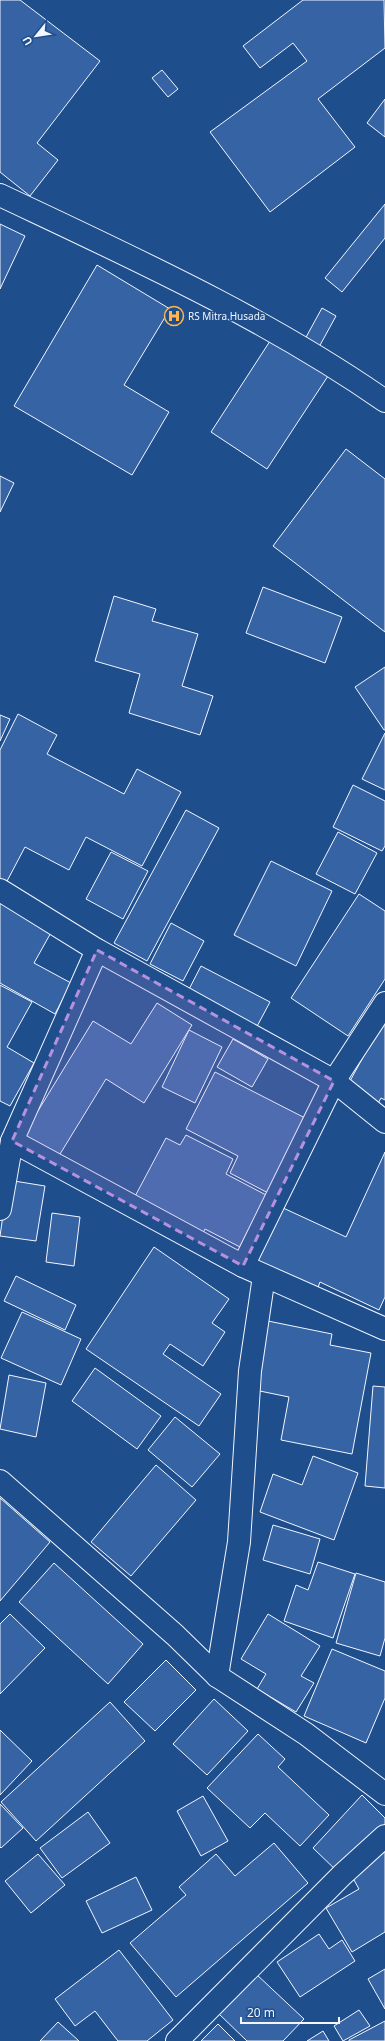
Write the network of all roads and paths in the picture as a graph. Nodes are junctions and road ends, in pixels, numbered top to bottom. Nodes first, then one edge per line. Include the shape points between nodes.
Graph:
1 (0, 195) edge
2 (385, 401) edge
3 (0, 890) edge
4 (96, 950) junction
5 (385, 1003) edge
6 (334, 1081) junction
7 (385, 1122) edge
8 (12, 1141) junction
9 (0, 1208) edge
10 (243, 1266) junction
11 (264, 1276) junction
12 (385, 1329) edge
13 (0, 1481) edge
14 (217, 1676) junction
15 (385, 1794) edge
16 (385, 1836) edge
17 (177, 2041) edge

1 - 2 street via 181,281 342,371
3 - 4 street
4 - 6 street
4 - 8 street
5 - 6 street
6 - 7 street
6 - 10 street
8 - 9 street
8 - 10 street
10 - 11 street
11 - 12 street
11 - 14 street via 250,1371 239,1542
13 - 14 street via 175,1635
14 - 15 street via 306,1734
16 - 17 street via 342,1875

